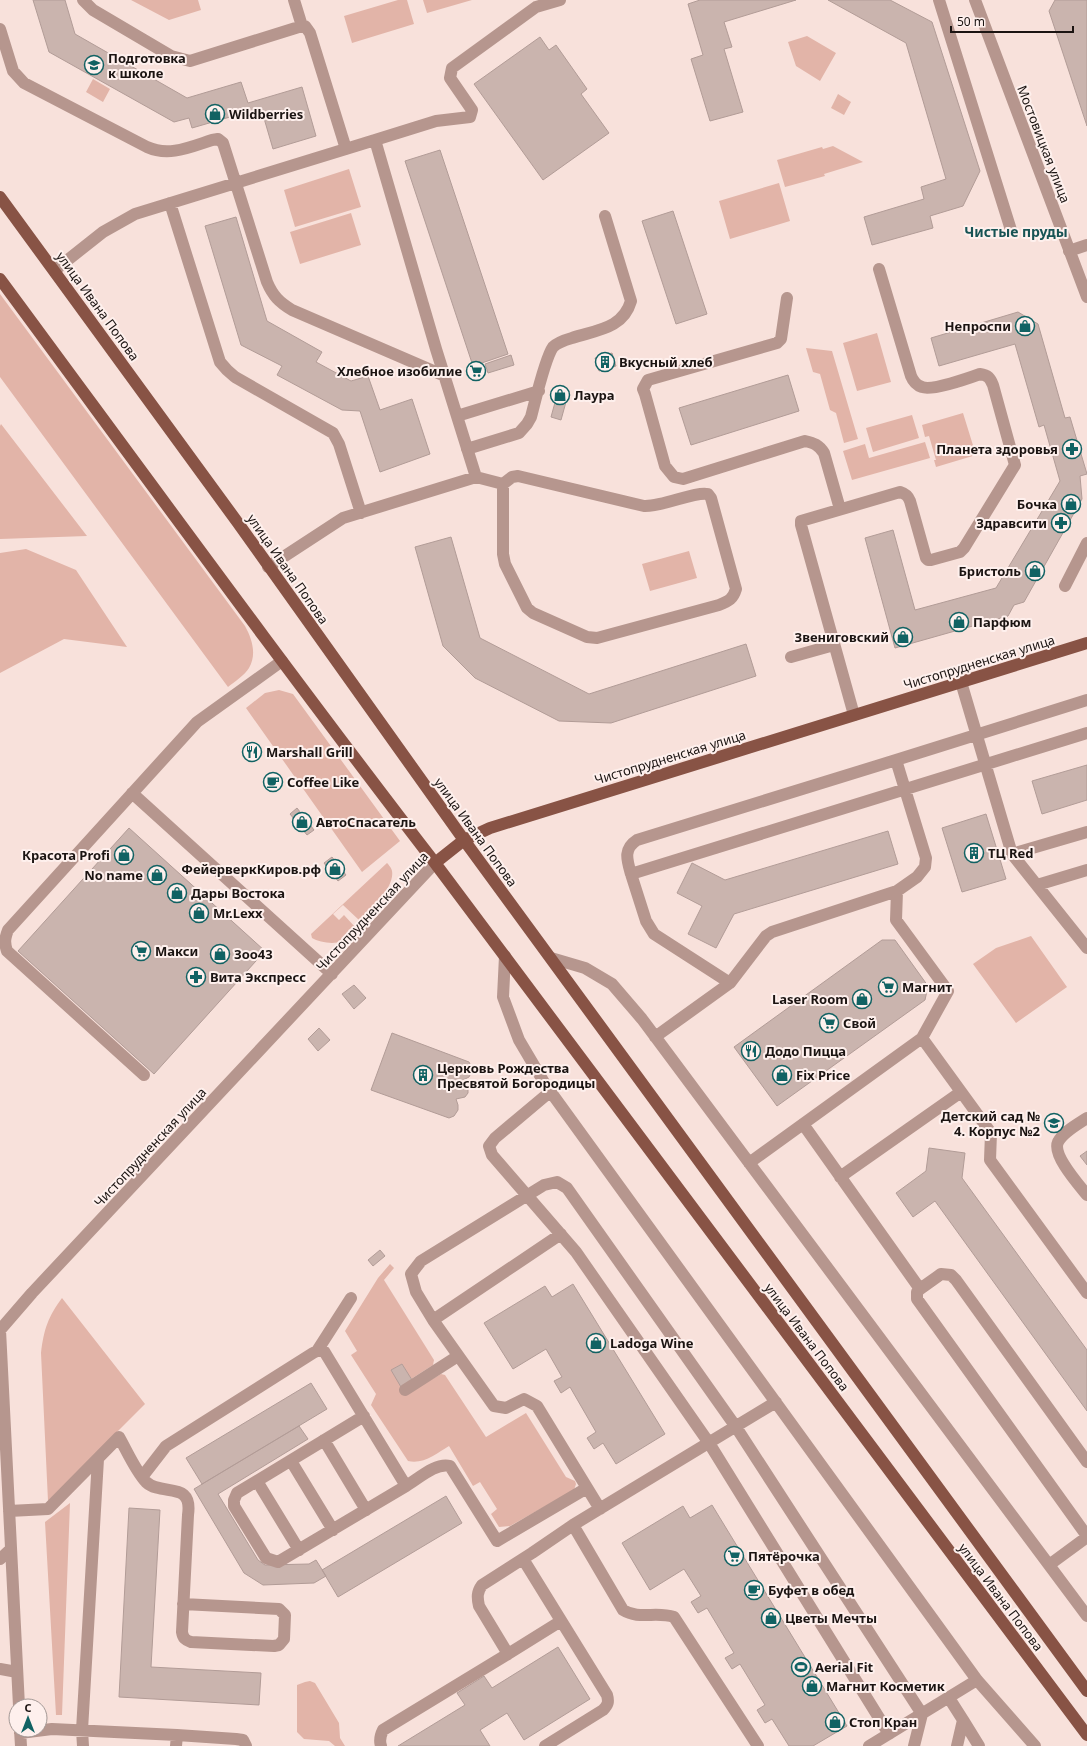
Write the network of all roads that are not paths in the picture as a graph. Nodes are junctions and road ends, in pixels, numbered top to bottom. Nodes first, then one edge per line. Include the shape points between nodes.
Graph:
1 (83, 0) edge
2 (294, 0) edge
3 (560, 0) edge
4 (939, 0) edge
5 (975, 0) edge
6 (302, 26) junction
7 (0, 29) edge
8 (375, 140) junction
9 (346, 149) junction
10 (236, 183) junction
11 (0, 197) edge
12 (170, 204) junction
13 (605, 216) dead end
14 (1011, 230) dead end
15 (1087, 245) edge
16 (1069, 251) junction
17 (879, 269) dead end
18 (55, 270) junction
19 (0, 279) edge
20 (1087, 297) edge
21 (787, 298) dead end
22 (445, 376) junction
23 (539, 391) junction
24 (457, 416) junction
25 (467, 448) junction
26 (476, 477) junction
27 (504, 484) junction
28 (840, 509) junction
29 (361, 513) junction
30 (1087, 543) edge
31 (268, 567) junction
32 (1065, 586) dead end
33 (1087, 643) edge
34 (834, 645) junction
35 (791, 656) dead end
36 (282, 661) junction
37 (961, 682) junction
38 (1087, 700) edge
39 (854, 715) junction
40 (1087, 733) edge
41 (976, 735) junction
42 (896, 760) junction
43 (985, 765) junction
44 (905, 789) junction
45 (132, 793) junction
46 (1087, 832) edge
47 (464, 840) junction
48 (1012, 854) junction
49 (435, 863) junction
50 (1087, 870) edge
51 (631, 874) junction
52 (1037, 885) junction
53 (897, 891) junction
54 (1087, 948) edge
55 (505, 956) junction
56 (551, 958) junction
57 (332, 974) junction
58 (730, 982) junction
59 (655, 1037) junction
60 (922, 1038) junction
61 (144, 1075) dead end
62 (551, 1091) junction
63 (961, 1092) junction
64 (1087, 1118) edge
65 (803, 1124) junction
66 (749, 1163) junction
67 (840, 1177) junction
68 (1087, 1195) edge
69 (528, 1196) junction
70 (561, 1234) junction
71 (920, 1288) junction
72 (1087, 1293) edge
73 (351, 1298) dead end
74 (433, 1320) junction
75 (0, 1330) edge
76 (317, 1351) junction
77 (458, 1356) junction
78 (405, 1390) dead end
79 (776, 1402) junction
80 (364, 1416) junction
81 (736, 1427) junction
82 (324, 1440) junction
83 (709, 1443) junction
84 (98, 1459) junction
85 (290, 1461) junction
86 (1087, 1462) edge
87 (142, 1477) junction
88 (257, 1481) junction
89 (406, 1486) junction
90 (587, 1488) junction
91 (600, 1509) junction
92 (366, 1510) junction
93 (8, 1511) junction
94 (573, 1525) junction
95 (332, 1530) junction
96 (1087, 1537) edge
97 (10, 1549) junction
98 (299, 1550) junction
99 (0, 1559) edge
100 (523, 1559) junction
101 (1049, 1565) junction
102 (183, 1604) junction
103 (1085, 1609) edge
104 (561, 1621) junction
105 (508, 1654) junction
106 (0, 1669) edge
107 (17, 1672) junction
108 (977, 1680) junction
109 (1087, 1691) edge
110 (19, 1698) edge
111 (949, 1698) junction
112 (922, 1714) junction
113 (963, 1720) junction
114 (48, 1730) edge
115 (82, 1730) junction
116 (889, 1734) junction
117 (1087, 1735) edge
118 (176, 1741) edge
119 (83, 1746) edge
120 (246, 1746) edge
121 (381, 1746) edge
122 (545, 1746) edge
123 (758, 1746) edge
124 (869, 1746) edge
125 (914, 1746) edge
126 (957, 1746) edge
127 (979, 1746) edge
128 (1035, 1746) edge

1 - 6 street via 93,10 171,56 190,61
2 - 6 street
3 - 8 street via 536,7 452,68 450,78 472,110 470,116 436,121
4 - 14 street
5 - 16 street, Мостовицкая улица
6 - 9 street via 309,29
7 - 10 street via 13,71 24,83 156,151 175,151 218,139 223,142
8 - 9 street
8 - 22 street
9 - 10 street
10 - 12 street
10 - 22 street via 267,282 279,302 292,310
11 - 18 main road, улица Ивана Попова
12 - 18 street via 135,214 103,232
12 - 29 street via 220,362 235,377 333,433 339,444
13 - 23 street via 631,302 628,311 622,319 612,325 557,344 549,355
15 - 16 street
16 - 20 street, Мостовицкая улица
17 - 28 street via 914,382 923,388 932,388 980,374 991,379 1015,465 964,548 960,552 931,560 926,558 910,500 904,493
18 - 31 main road, улица Ивана Попова
19 - 36 main road, улица Ивана Попова
21 - 28 street via 782,339 777,344 648,380 643,389 665,466 674,477 683,479 805,442 814,443 824,453
22 - 24 street
23 - 24 street
23 - 25 street via 531,417 519,433
24 - 25 street
25 - 26 street
26 - 27 street
26 - 29 street
27 - 27 street via 512,477 518,476 644,506 656,506 708,494 736,588 734,596 730,601 719,605 597,638 587,637 534,613 526,608 504,559
28 - 34 street via 800,523
29 - 31 street via 343,518
30 - 32 street
31 - 47 main road, улица Ивана Попова
33 - 37 main road, Чистопрудненская улица
34 - 35 street
34 - 39 street
36 - 45 street via 197,722
36 - 49 main road, улица Ивана Попова
37 - 39 main road, Чистопрудненская улица
37 - 41 street
38 - 41 street
39 - 47 main road, Чистопрудненская улица via 490,828
40 - 43 street
41 - 42 street
41 - 43 street
42 - 44 street
42 - 51 street via 637,840 630,844 627,851 626,859
43 - 44 street
43 - 48 street
44 - 51 street
44 - 53 street via 926,858 917,878
45 - 57 street
45 - 61 street via 8,930 5,944 7,951
46 - 48 street
47 - 49 main road, Чистопрудненская улица
47 - 56 main road, улица Ивана Попова
48 - 52 street
49 - 55 main road, улица Ивана Попова
49 - 57 street, Чистопрудненская улица
50 - 52 street
51 - 58 street via 646,921 654,934
52 - 54 street
53 - 58 street via 772,932 766,936
53 - 60 street via 896,920 948,992
55 - 62 street via 503,997 519,1040
55 - 117 main road, улица Ивана Попова
56 - 59 street via 585,968 612,984
56 - 109 main road, улица Ивана Попова
57 - 75 street, Чистопрудненская улица
58 - 59 street
59 - 66 street
60 - 63 street
60 - 65 street
62 - 69 street via 495,1138 489,1146 492,1154
62 - 79 street
63 - 67 street
63 - 72 street via 991,1133 990,1160
64 - 68 street via 1064,1135 1056,1150
65 - 66 street
65 - 67 street
66 - 101 street
67 - 71 street
69 - 70 street
69 - 74 street via 421,1261 411,1274 416,1292
69 - 81 street via 544,1185 556,1182 567,1188
70 - 74 street
70 - 83 street
71 - 86 street via 940,1274 951,1275 956,1280
71 - 96 street via 917,1299
73 - 76 street
74 - 77 street
75 - 93 street, Чистопрудненская улица
76 - 80 street via 324,1351
76 - 87 street via 166,1446
77 - 78 street
77 - 90 street via 494,1406 506,1408 524,1399 537,1406
79 - 81 street
79 - 108 street
80 - 82 street
80 - 89 street
81 - 83 street
81 - 112 street
82 - 85 street
82 - 92 street
83 - 91 street
83 - 116 street
84 - 87 street via 119,1437
84 - 93 street via 48,1509
84 - 115 street
85 - 88 street
85 - 95 street
87 - 102 street via 157,1488 176,1490 187,1501 189,1508
88 - 98 street
88 - 98 street via 237,1493 234,1506 266,1558 278,1562
89 - 90 street via 436,1468 450,1466 497,1541
89 - 92 street
90 - 91 street
91 - 94 street
92 - 95 street
93 - 97 street, Чистопрудненская улица
94 - 100 street
94 - 123 street via 623,1610 638,1616 659,1614 674,1617
95 - 98 street
96 - 101 street
97 - 99 street
97 - 107 street, Чистопрудненская улица
100 - 104 street
100 - 105 street via 482,1584 477,1598 479,1606
101 - 103 street
102 - 102 street via 279,1609 285,1615 284,1639 279,1645 274,1646 186,1640 182,1632
104 - 105 street
104 - 122 street via 607,1695 608,1701 603,1710
105 - 121 street via 384,1730 380,1735
106 - 107 street
107 - 110 street, Чистопрудненская улица
108 - 111 street
108 - 128 street
111 - 112 street
111 - 113 street
112 - 116 street
112 - 125 street
113 - 126 street
113 - 127 street
114 - 115 street
115 - 118 street
115 - 119 street
116 - 124 street
118 - 120 street via 236,1739 243,1740

